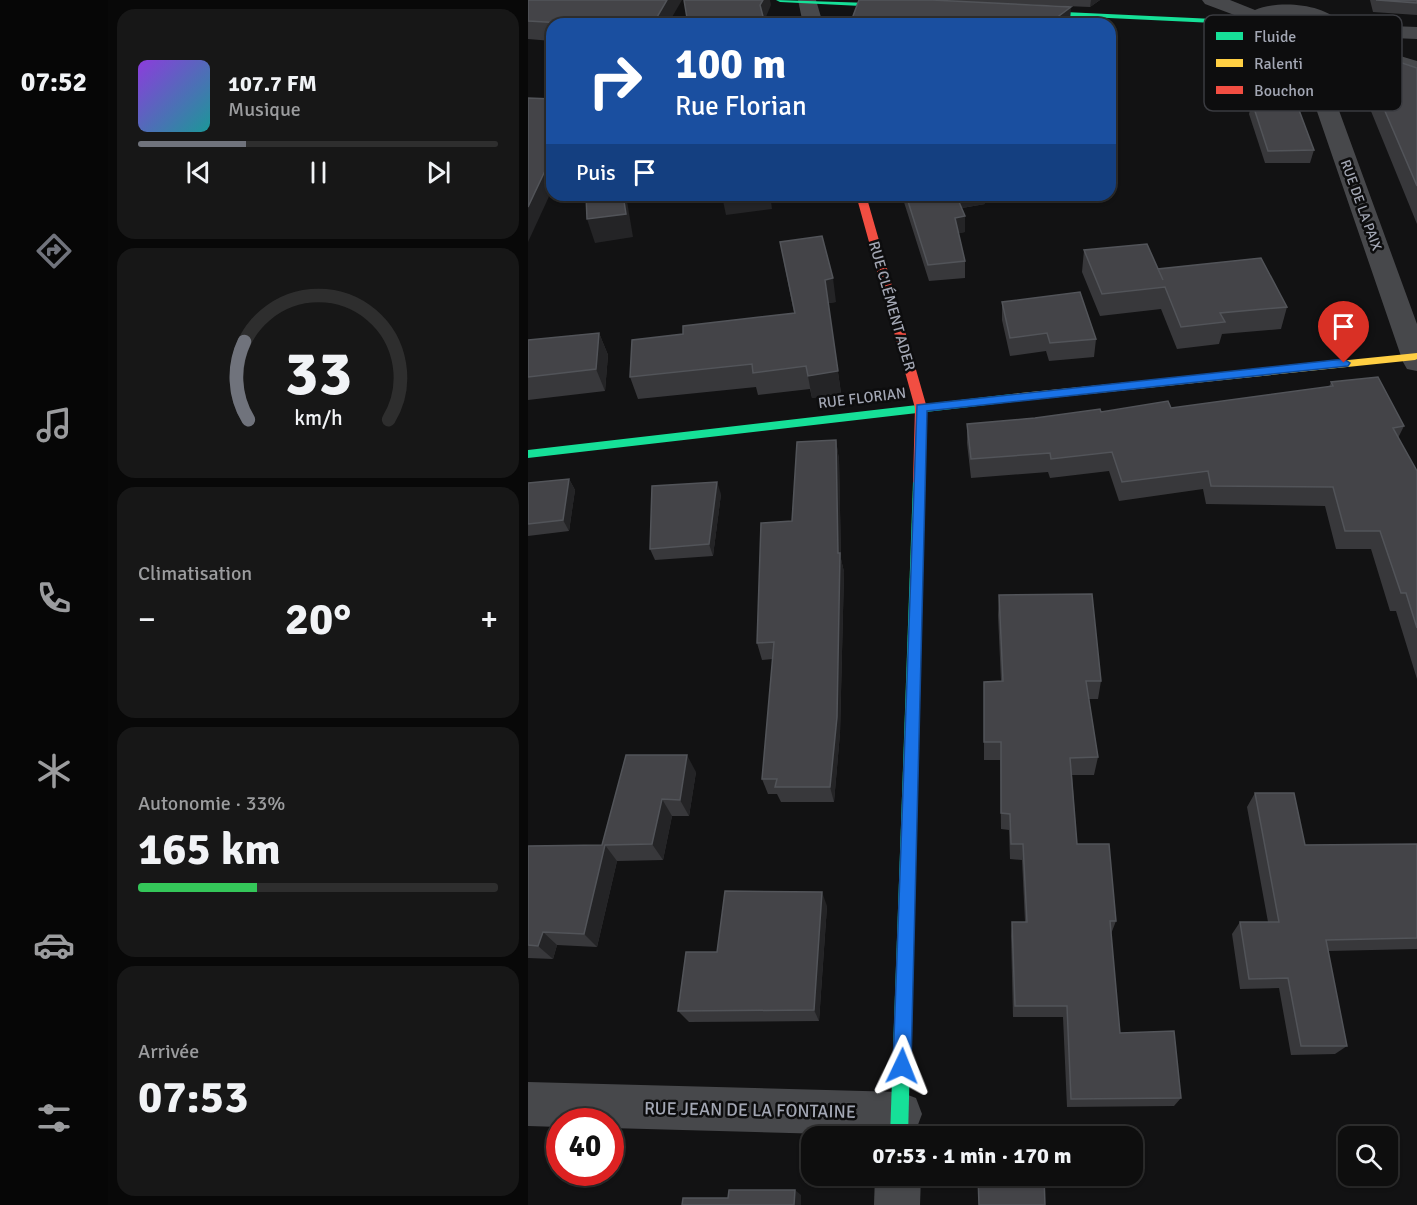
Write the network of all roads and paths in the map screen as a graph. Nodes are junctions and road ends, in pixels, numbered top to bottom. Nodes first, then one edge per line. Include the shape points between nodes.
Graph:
1 (780, 0) edge
2 (1212, 0) edge
3 (807, 1) edge
4 (1284, 4) edge
5 (915, 7) edge
6 (1010, 11) edge
7 (1240, 15) edge
8 (1262, 15) edge
9 (1319, 15) edge
10 (811, 18) edge
11 (1204, 21) edge
12 (1417, 33) edge
13 (1402, 34) edge
14 (1402, 62) edge
15 (1417, 68) edge
16 (1328, 111) edge
17 (863, 201) edge
18 (1416, 359) edge
19 (921, 408) junction
20 (528, 454) edge
21 (528, 1104) edge
22 (900, 1125) edge
23 (898, 1186) edge
24 (897, 1205) edge

1 - 3 street
2 - 7 street
3 - 5 street
3 - 10 street
4 - 8 street
4 - 9 street
6 - 11 street
12 - 13 street
14 - 15 street
16 - 18 street, RUE DE LA PAIX
17 - 19 street, RUE CLÉMENT ADER
18 - 19 street, RUE FLORIAN
19 - 20 street, RUE FLORIAN
19 - 22 street, RUE CLÉMENT ADER
21 - 22 street, RUE JEAN DE LA FONTAINE
23 - 24 street

